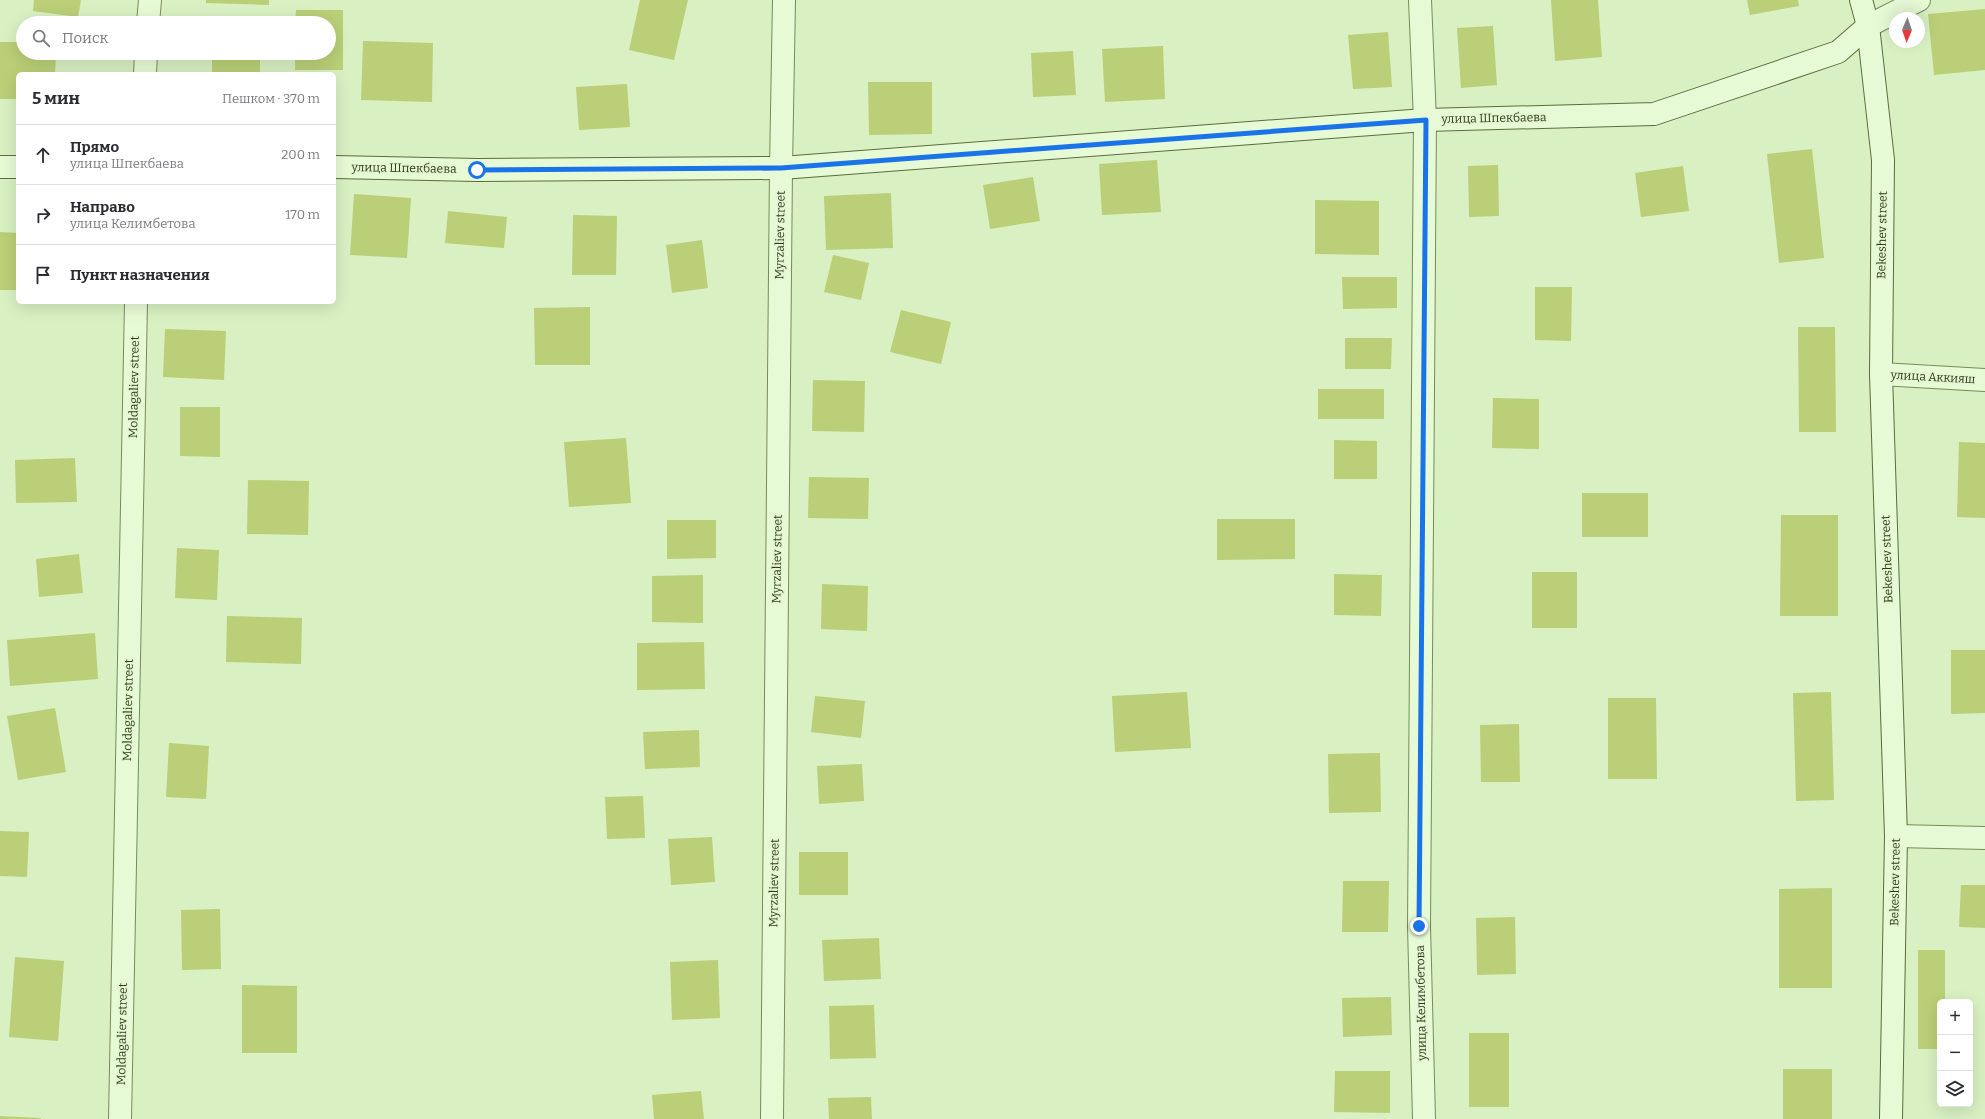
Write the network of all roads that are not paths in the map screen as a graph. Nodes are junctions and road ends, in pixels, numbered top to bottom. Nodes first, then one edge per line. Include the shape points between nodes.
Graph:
1 (150, 0) edge
2 (784, 0) edge
3 (1420, 0) edge
4 (1861, 0) edge
5 (1919, 0) edge
6 (149, 16) edge
7 (1868, 26) junction
8 (146, 60) edge
9 (145, 72) edge
10 (1426, 120) junction
11 (0, 167) edge
12 (16, 167) edge
13 (336, 167) edge
14 (781, 168) junction
15 (136, 304) edge
16 (1881, 374) junction
17 (1985, 380) edge
18 (1896, 836) junction
19 (1985, 838) edge
20 (120, 1119) edge
21 (772, 1119) edge
22 (1424, 1119) edge
23 (1891, 1119) edge

1 - 6 street
2 - 14 street, Myrzaliev street
3 - 10 street, улица Келимбетова
4 - 7 street, Bekeshev street
5 - 7 street, улица Шпекбаева
7 - 10 street, улица Шпекбаева via 1838,52 1654,114
7 - 16 street, Bekeshev street via 1883,160
8 - 9 street
10 - 14 street, улица Шпекбаева
10 - 22 street, улица Келимбетова via 1419,926
11 - 12 street
13 - 14 street, улица Шпекбаева via 477,170
14 - 21 street, Myrzaliev street
15 - 20 street, Moldagaliev street
16 - 17 street, улица Аккияш
16 - 18 street, Bekeshev street
18 - 19 street
18 - 23 street, Bekeshev street

